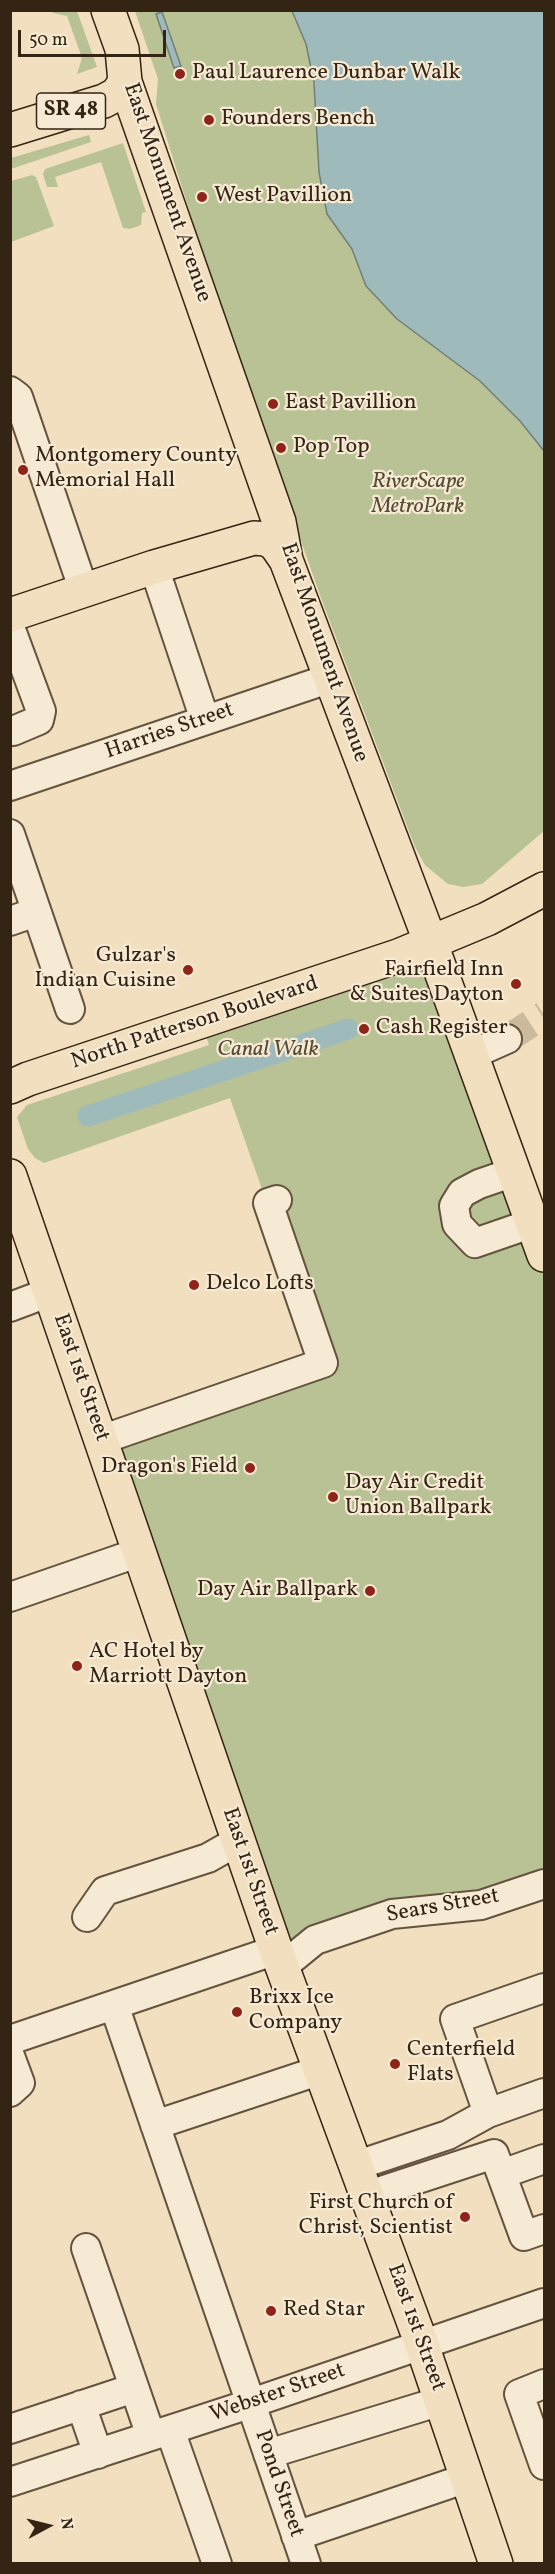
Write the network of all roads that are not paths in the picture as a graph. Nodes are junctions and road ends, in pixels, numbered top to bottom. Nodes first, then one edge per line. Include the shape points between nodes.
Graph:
1 (108, 10) edge
2 (126, 82) junction
3 (10, 130) edge
4 (10, 391) edge
5 (286, 560) junction
6 (154, 567) junction
7 (84, 591) junction
8 (10, 615) edge
9 (10, 627) edge
10 (331, 678) junction
11 (205, 720) junction
12 (13, 731) dead end
13 (10, 786) edge
14 (10, 834) edge
15 (544, 889) edge
16 (23, 917) edge
17 (430, 941) junction
18 (70, 1009) dead end
19 (507, 1039) tunnel mouth
20 (471, 1055) junction
21 (10, 1087) edge
22 (514, 1172) junction
23 (11, 1177) edge
24 (277, 1200) dead end
25 (533, 1223) junction
26 (544, 1255) edge
27 (50, 1292) junction
28 (10, 1307) edge
29 (116, 1435) dead end
30 (140, 1552) junction
31 (10, 1597) edge
32 (238, 1841) junction
33 (544, 1884) edge
34 (87, 1917) dead end
35 (279, 1959) junction
36 (544, 1988) edge
37 (114, 2004) junction
38 (11, 2041) edge
39 (321, 2070) junction
40 (10, 2092) edge
41 (544, 2093) edge
42 (488, 2113) junction
43 (155, 2125) junction
44 (544, 2159) edge
45 (355, 2166) junction
46 (501, 2174) junction
47 (366, 2196) junction
48 (544, 2229) edge
49 (86, 2248) dead end
50 (544, 2303) edge
51 (422, 2345) junction
52 (544, 2384) edge
53 (134, 2388) junction
54 (441, 2401) junction
55 (251, 2404) junction
56 (81, 2405) junction
57 (10, 2429) edge
58 (160, 2433) junction
59 (98, 2454) junction
60 (268, 2454) junction
61 (544, 2465) edge
62 (467, 2478) junction
63 (10, 2482) edge
64 (296, 2536) junction
65 (217, 2564) edge
66 (306, 2564) edge
67 (496, 2564) edge

1 - 2 main road, East Monument Avenue / SR 48 via 122,49
2 - 3 main road, SR 48 via 105,101
2 - 5 main road, East Monument Avenue via 279,522
4 - 7 street via 18,397
5 - 6 main road via 275,544 254,538
5 - 10 main road, East Monument Avenue
6 - 7 main road
6 - 11 street
7 - 8 main road
9 - 12 street via 41,711 39,720
10 - 11 street, Harries Street
10 - 17 main road, East Monument Avenue
11 - 13 street, Harries Street
14 - 16 street
15 - 17 main road, North Patterson Boulevard via 487,919
16 - 18 street
17 - 20 main road, East Monument Avenue
17 - 21 main road, North Patterson Boulevard via 398,956
19 - 20 street
20 - 22 main road, East Monument Avenue
22 - 25 main road, East Monument Avenue
22 - 25 street via 462,1193 454,1206 457,1224 475,1244
23 - 27 main road, East 1st Street
24 - 29 street via 268,1203 323,1363
25 - 26 main road, East Monument Avenue
27 - 28 street
27 - 30 main road, East 1st Street
30 - 31 street
30 - 32 main road, East 1st Street
32 - 34 street via 208,1858 105,1890
32 - 35 main road, East 1st Street
33 - 35 street, Sears Street via 481,1905 393,1914 315,1940
35 - 37 street, Sears Street
35 - 39 main road, East 1st Street
36 - 42 street via 456,2019
37 - 38 street, Sears Street
37 - 43 street, Pond Street
38 - 40 street via 20,2083
39 - 43 street
39 - 45 main road, East 1st Street
41 - 42 street
42 - 45 street via 448,2135
43 - 55 street, Pond Street
44 - 46 street
45 - 47 main road, East 1st Street
46 - 47 street via 494,2154
46 - 48 street via 524,2236
47 - 51 main road, East 1st Street
49 - 53 street
50 - 51 street, Webster Street
51 - 54 main road, East 1st Street
51 - 55 street, Webster Street
52 - 61 street via 519,2394
53 - 56 street
53 - 58 street
54 - 60 street
54 - 62 main road, East 1st Street
55 - 58 street, Webster Street
55 - 60 street, Pond Street
56 - 57 street
56 - 59 street
58 - 59 street, Webster Street
58 - 65 street
59 - 63 street, Webster Street
60 - 64 street, Pond Street
62 - 64 street
62 - 67 main road, East 1st Street
64 - 66 street, Pond Street

